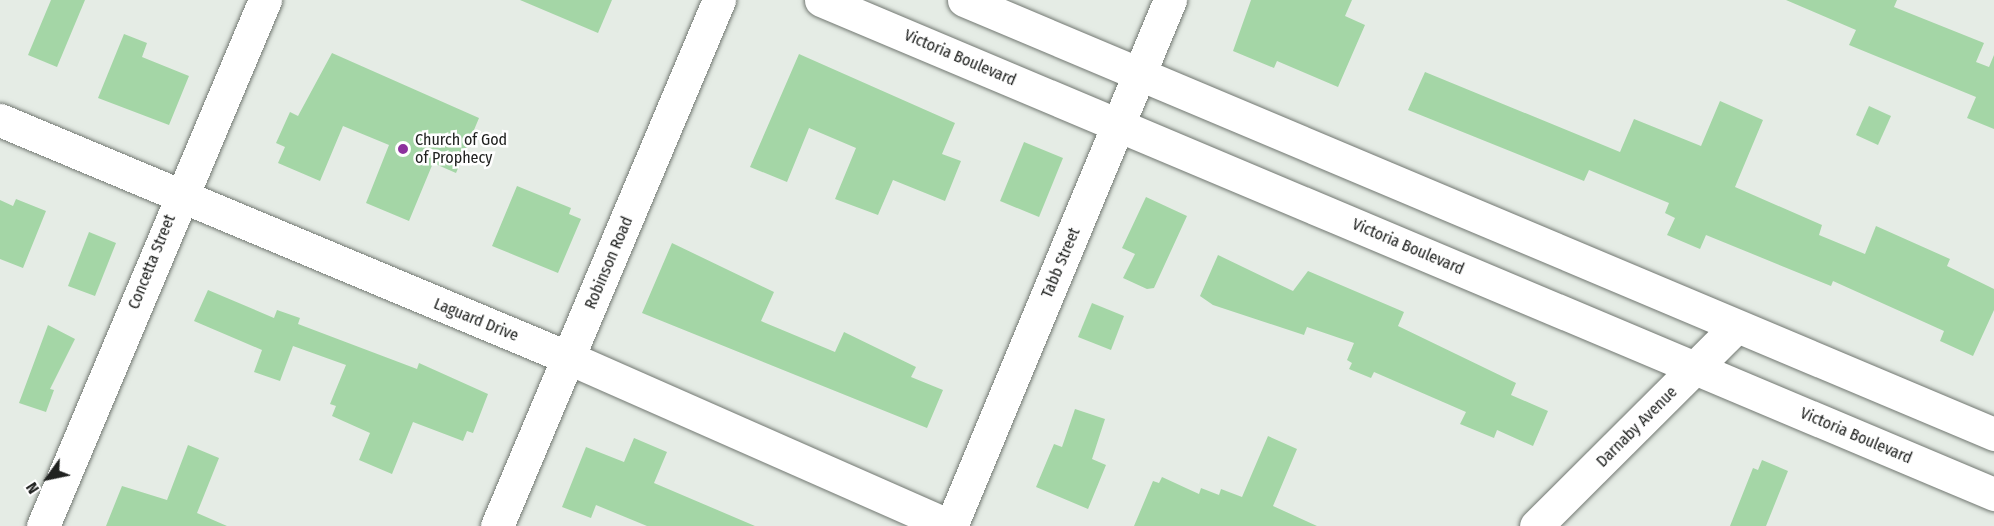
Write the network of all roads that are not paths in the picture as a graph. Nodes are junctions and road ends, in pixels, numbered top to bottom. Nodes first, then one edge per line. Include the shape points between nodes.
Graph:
1 (265, 0) edge
2 (719, 0) edge
3 (822, 0) edge
4 (964, 0) edge
5 (1170, 0) edge
6 (1139, 74) junction
7 (0, 120) edge
8 (1118, 124) junction
9 (179, 198) junction
10 (1736, 327) junction
11 (569, 358) junction
12 (1696, 369) junction
13 (1994, 434) edge
14 (1994, 494) edge
15 (43, 526) edge
16 (497, 526) edge
17 (951, 526) edge
18 (1536, 526) edge

1 - 9 street, Concetta Street
2 - 11 street, Robinson Road
3 - 8 street, Victoria Boulevard
4 - 6 street
5 - 6 street, Tabb Street
6 - 8 street, Tabb Street
6 - 10 street
7 - 9 street, Laguard Drive
8 - 12 street, Victoria Boulevard
8 - 17 street, Tabb Street
9 - 11 street, Laguard Drive
9 - 15 street, Concetta Street
10 - 12 street, Darnaby Avenue
10 - 13 street
11 - 16 street, Robinson Road
11 - 17 street, Laguard Drive
12 - 14 street, Victoria Boulevard
12 - 18 street, Darnaby Avenue

